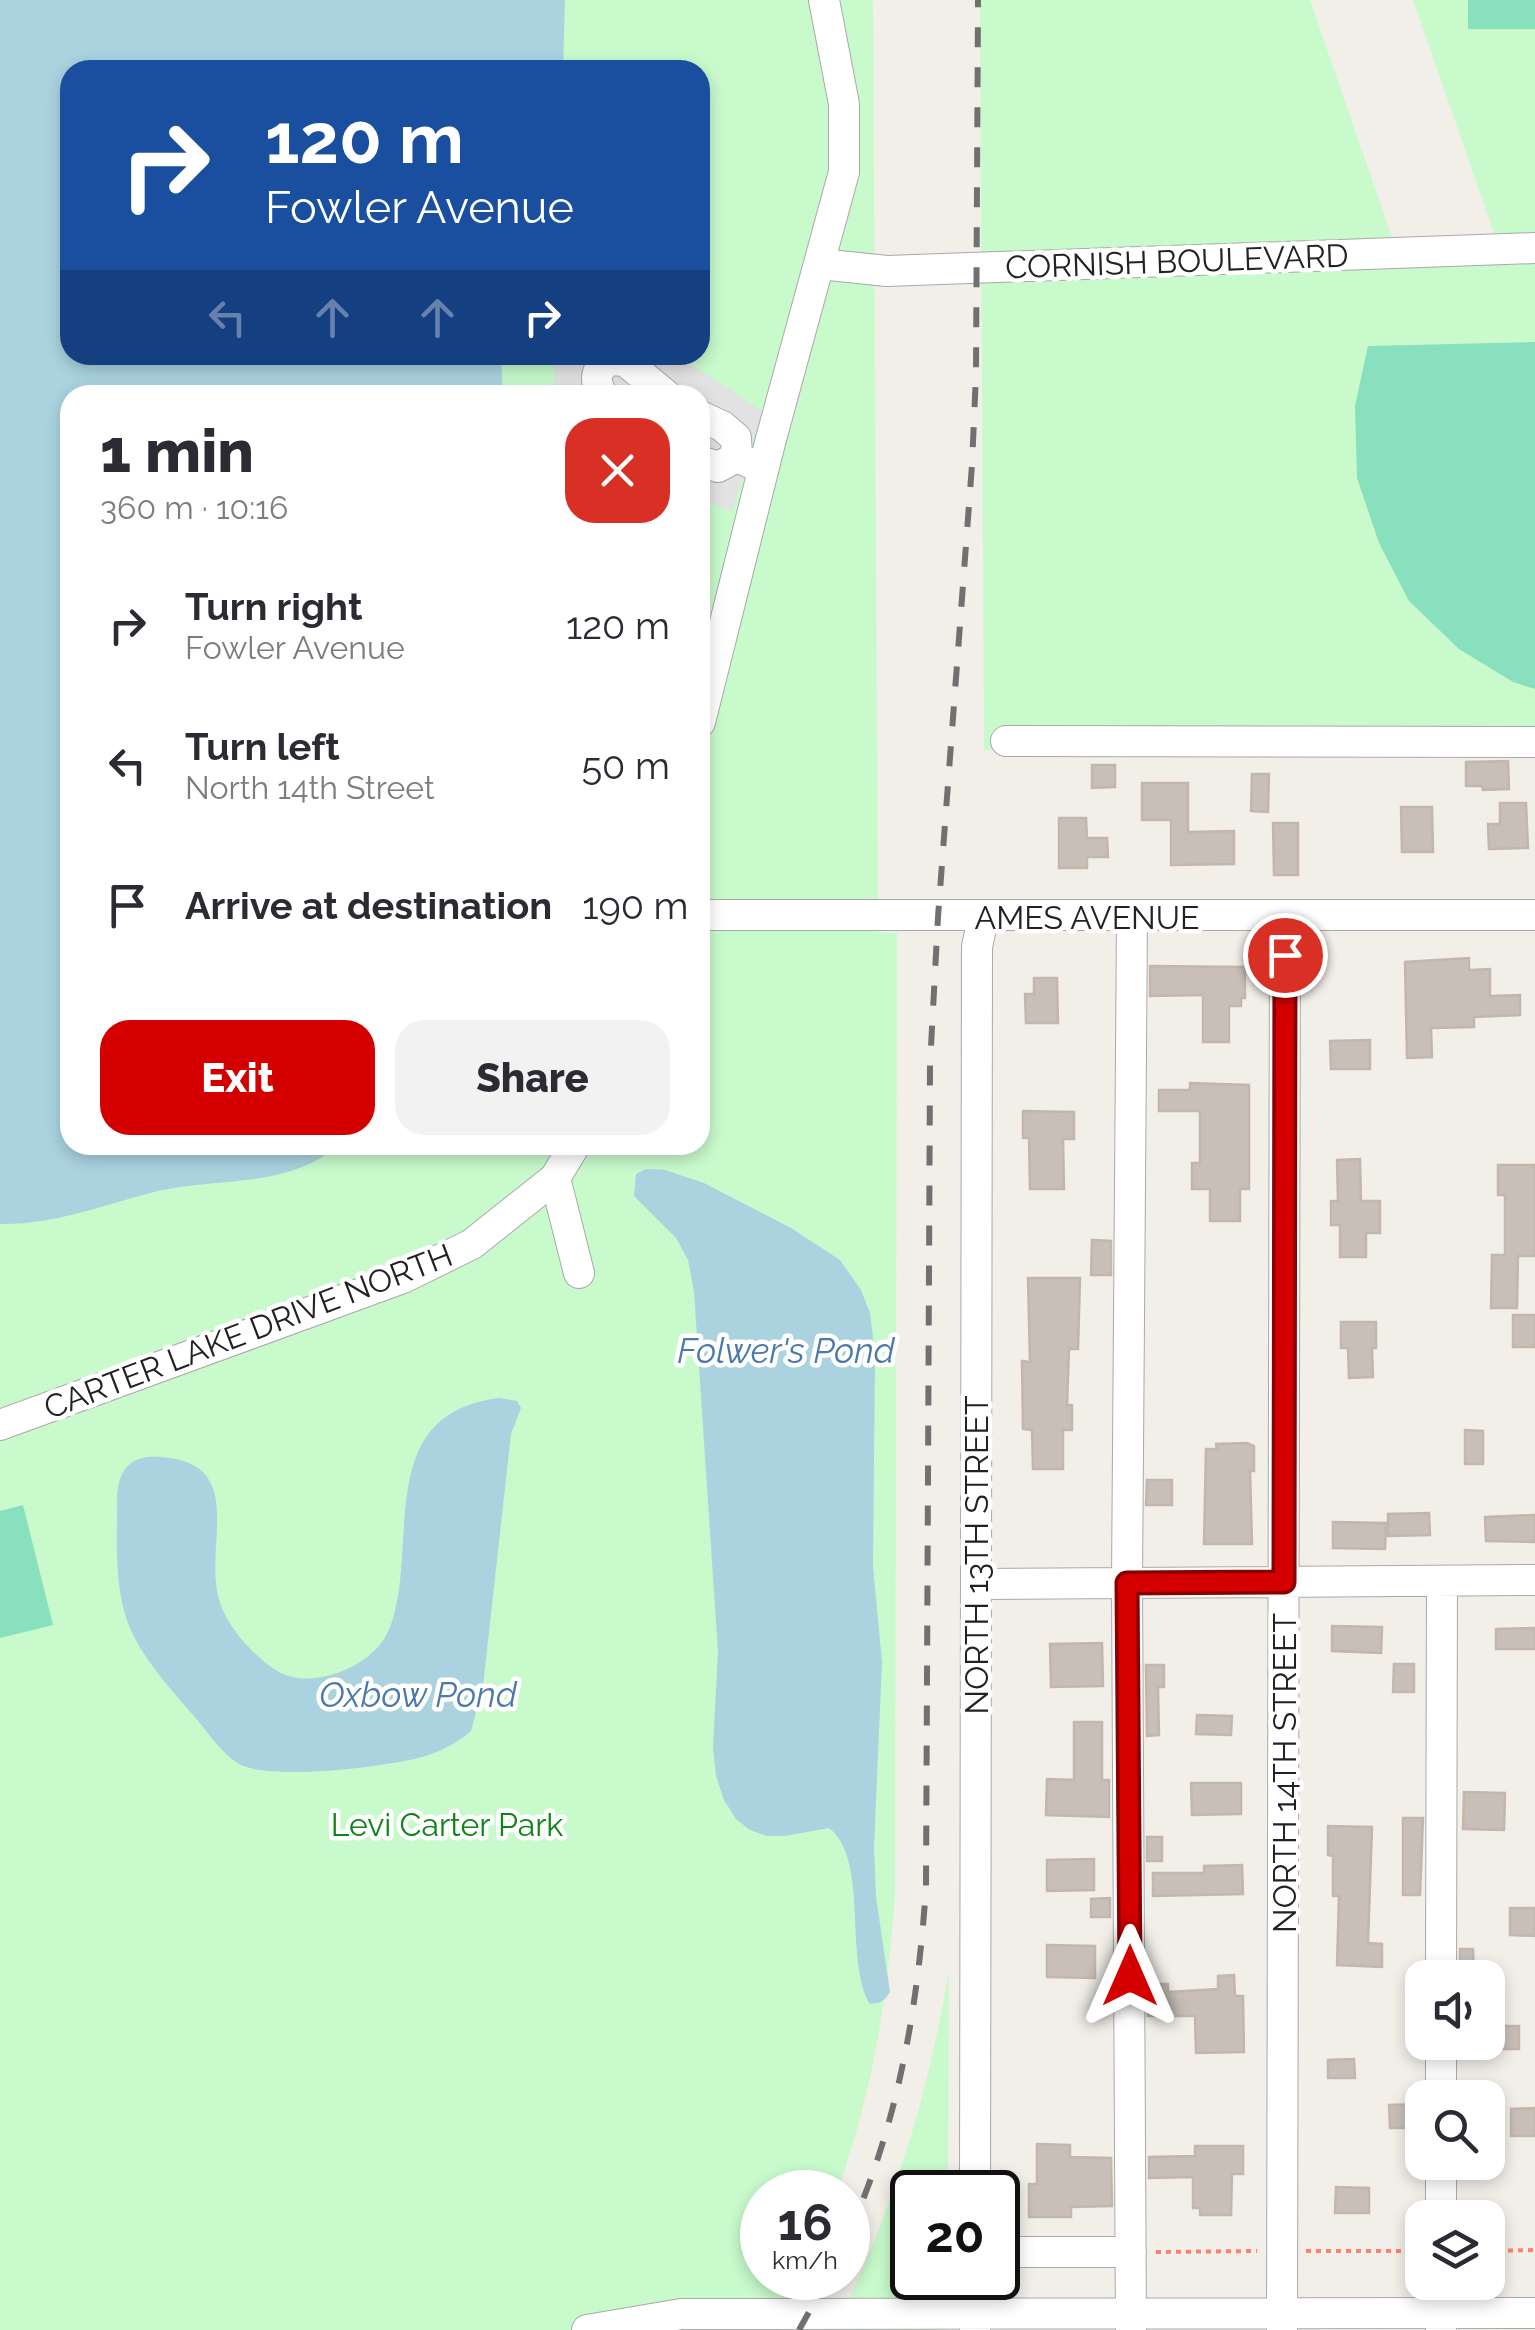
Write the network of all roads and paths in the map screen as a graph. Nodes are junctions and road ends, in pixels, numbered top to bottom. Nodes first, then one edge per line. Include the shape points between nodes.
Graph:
1 (824, 0) edge
2 (1535, 248) edge
3 (820, 264) junction
4 (630, 365) edge
5 (654, 385) edge
6 (710, 421) edge
7 (750, 463) junction
8 (710, 464) edge
9 (710, 670) edge
10 (1006, 741) dead end
11 (1535, 742) edge
12 (1535, 914) edge
13 (710, 915) edge
14 (1132, 916) junction
15 (1285, 916) junction
16 (983, 917) junction
17 (569, 1155) edge
18 (555, 1178) junction
19 (578, 1273) dead end
20 (0, 1426) edge
21 (1535, 1580) edge
22 (1442, 1581) junction
23 (1284, 1582) junction
24 (1127, 1583) junction
25 (976, 1584) junction
26 (1441, 1960) edge
27 (975, 2170) edge
28 (1505, 2250) edge
29 (1535, 2250) edge
30 (1020, 2252) edge
31 (1131, 2252) junction
32 (1440, 2308) edge
33 (1535, 2312) edge
34 (975, 2322) edge
35 (1131, 2322) edge
36 (1282, 2322) edge
37 (587, 2330) edge

1 - 3 street via 846,138 838,204
2 - 3 street, CORNISH BOULEVARD via 887,270
3 - 7 street
4 - 5 street
6 - 7 street via 736,438
7 - 8 street
7 - 9 street
10 - 11 street
12 - 15 street, AMES AVENUE
13 - 16 street, AMES AVENUE
14 - 15 street, AMES AVENUE
14 - 16 street, AMES AVENUE
14 - 24 street
15 - 23 street, NORTH 14TH STREET
16 - 25 street, NORTH 13TH STREET via 977,947
17 - 18 street, CARTER LAKE DRIVE NORTH
18 - 19 street
18 - 20 street, CARTER LAKE DRIVE NORTH via 472,1244 403,1278
21 - 22 street
22 - 23 street
22 - 26 street
23 - 24 street
23 - 36 street, NORTH 14TH STREET
24 - 25 street
24 - 31 street
25 - 27 street, NORTH 13TH STREET
28 - 29 path
30 - 31 street
31 - 35 street
32 - 33 street
32 - 36 street
34 - 35 street
34 - 37 street via 681,2314
35 - 36 street

